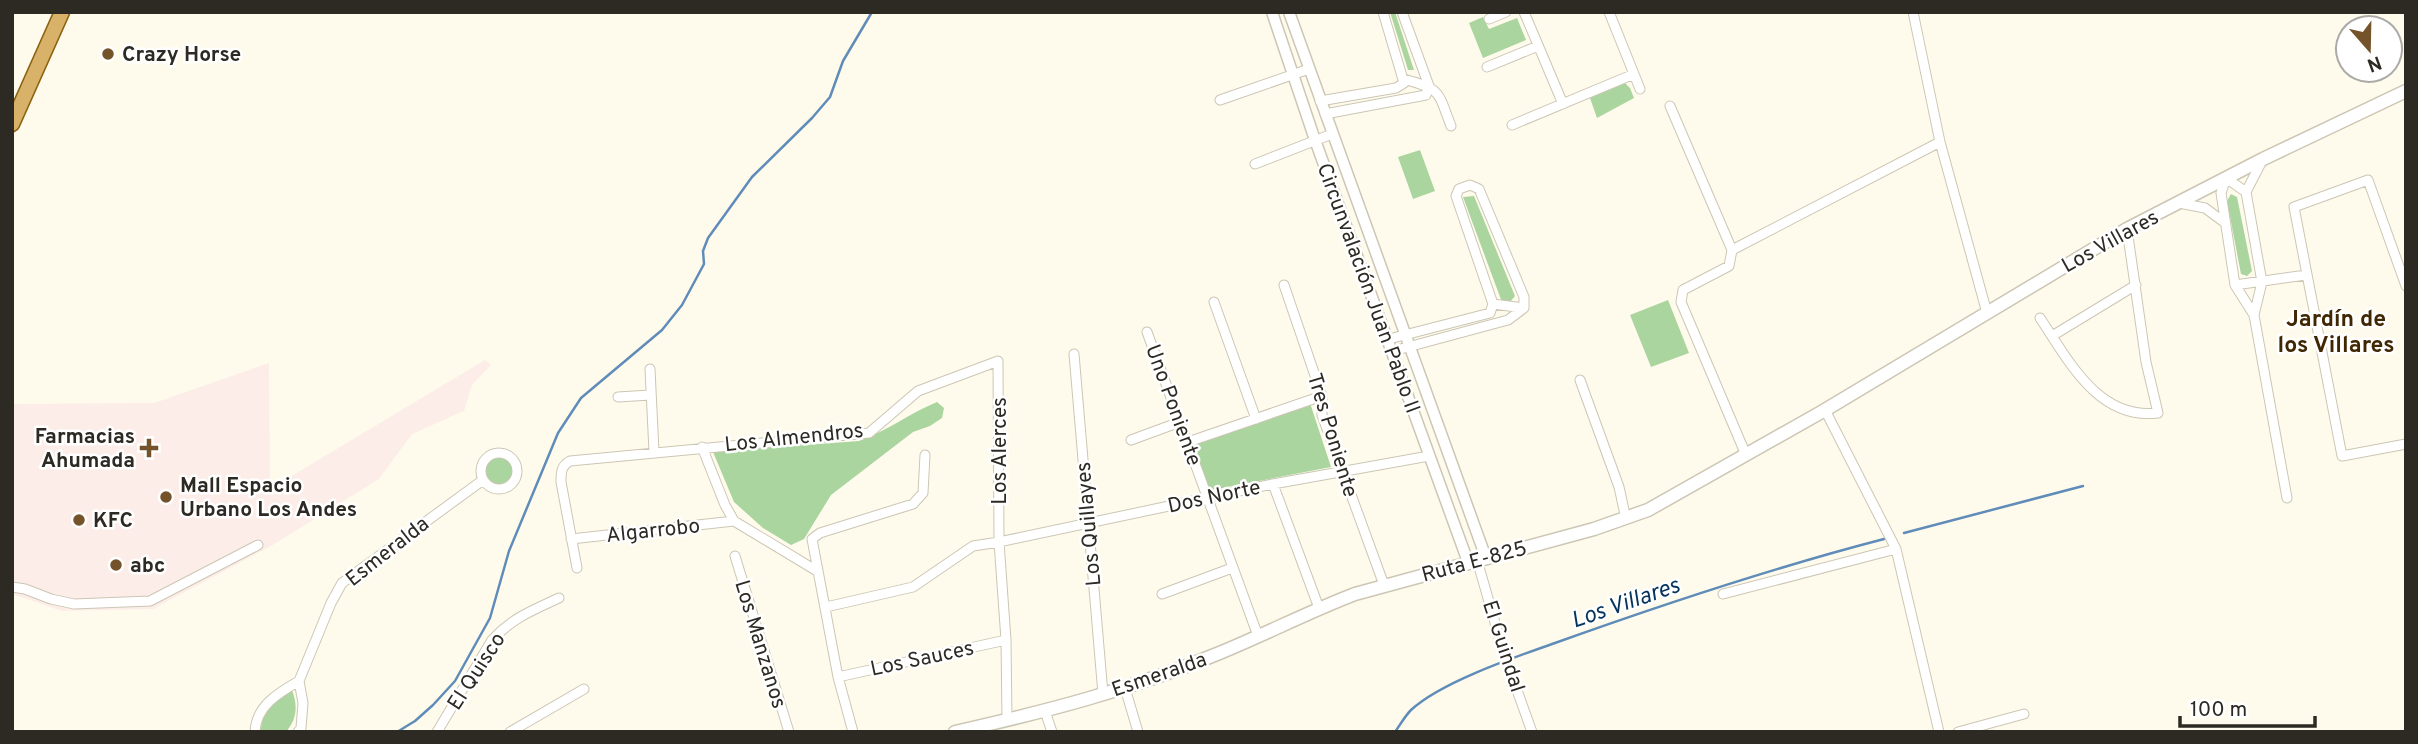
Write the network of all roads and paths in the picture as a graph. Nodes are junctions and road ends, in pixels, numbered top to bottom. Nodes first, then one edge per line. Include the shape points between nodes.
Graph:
1 (62, 12) edge
2 (1272, 12) edge
3 (1289, 12) edge
4 (1382, 12) edge
5 (1402, 12) edge
6 (1506, 12) edge
7 (1524, 12) edge
8 (1609, 12) edge
9 (1913, 12) edge
10 (1489, 19) dead end
11 (1538, 46) junction
12 (1487, 67) dead end
13 (1309, 69) junction
14 (1293, 74) junction
15 (1634, 74) junction
16 (1404, 79) junction
17 (1428, 85) junction
18 (1640, 89) dead end
19 (2406, 91) edge
20 (1220, 100) dead end
21 (1320, 101) junction
22 (1563, 104) junction
23 (1670, 106) dead end
24 (1325, 114) junction
25 (12, 124) edge
26 (1512, 125) dead end
27 (1451, 126) dead end
28 (1332, 134) junction
29 (1315, 140) junction
30 (1940, 142) junction
31 (2263, 159) junction
32 (1255, 164) dead end
33 (2226, 178) junction
34 (2246, 192) junction
35 (2179, 204) junction
36 (2224, 222) junction
37 (2127, 229) junction
38 (1732, 250) junction
39 (2306, 275) junction
40 (2262, 282) junction
41 (1284, 285) dead end
42 (2136, 285) junction
43 (2235, 285) junction
44 (2406, 286) edge
45 (1214, 302) dead end
46 (1493, 304) junction
47 (1524, 308) junction
48 (1987, 313) junction
49 (2254, 315) junction
50 (2040, 318) dead end
51 (1147, 332) dead end
52 (1405, 334) junction
53 (2052, 336) junction
54 (1389, 339) junction
55 (1409, 346) junction
56 (1393, 351) junction
57 (1074, 354) dead end
58 (998, 361) joint
59 (650, 369) dead end
60 (1580, 380) dead end
61 (650, 395) junction
62 (618, 397) dead end
63 (1322, 397) junction
64 (1825, 410) junction
65 (1256, 419) junction
66 (1180, 422) junction
67 (1131, 440) dead end
68 (1188, 442) junction
69 (2406, 444) edge
70 (702, 447) junction
71 (653, 452) junction
72 (925, 455) dead end
73 (1746, 455) junction
74 (1429, 456) junction
75 (1341, 471) junction
76 (483, 480) junction
77 (1273, 484) junction
78 (1207, 497) junction
79 (2287, 498) dead end
80 (1626, 519) junction
81 (734, 521) junction
82 (1088, 523) junction
83 (1594, 529) joint
84 (571, 539) junction
85 (999, 542) junction
86 (258, 545) dead end
87 (1896, 549) junction
88 (735, 556) dead end
89 (1477, 560) junction
90 (577, 568) dead end
91 (1232, 568) junction
92 (817, 571) junction
93 (1384, 585) junction
94 (12, 587) edge
95 (1723, 593) dead end
96 (1163, 594) dead end
97 (1355, 594) joint
98 (559, 598) dead end
99 (826, 607) junction
100 (1319, 608) junction
101 (1258, 636) junction
102 (1006, 640) junction
103 (838, 677) junction
104 (299, 681) junction
105 (1125, 688) junction
106 (584, 689) dead end
107 (1103, 694) junction
108 (1045, 711) junction
109 (2024, 714) dead end
110 (1007, 720) junction
111 (961, 731) edge
112 (255, 732) edge
113 (298, 732) edge
114 (437, 732) edge
115 (510, 732) edge
116 (789, 732) edge
117 (853, 732) edge
118 (1052, 732) edge
119 (1138, 732) edge
120 (1532, 732) edge
121 (1939, 732) edge
122 (1958, 732) edge

1 - 25 main road
2 - 14 street, Circunvalación Juan Pablo II
3 - 13 street, Circunvalación Juan Pablo II
4 - 16 street
5 - 17 street
6 - 10 street
7 - 11 street
8 - 15 street
9 - 30 street
11 - 12 street
11 - 22 street
13 - 14 street
13 - 21 street, Circunvalación Juan Pablo II
14 - 20 street
14 - 29 street, Circunvalación Juan Pablo II
15 - 18 street
15 - 22 street
16 - 17 street
16 - 21 street via 1396,88
17 - 24 street via 1424,97
17 - 27 street via 1437,91
19 - 31 main road, Los Villares
21 - 24 street, Circunvalación Juan Pablo II
22 - 26 street
23 - 38 street
24 - 28 street, Circunvalación Juan Pablo II
28 - 29 street
28 - 52 street, Circunvalación Juan Pablo II
29 - 32 street
29 - 54 street, Circunvalación Juan Pablo II
30 - 38 street
30 - 48 street
31 - 33 main road, Los Villares
31 - 34 street
33 - 34 street
33 - 35 main road, Los Villares
33 - 36 street via 2221,193
34 - 40 street
35 - 36 street via 2205,208
35 - 37 main road, Los Villares
36 - 43 street
37 - 42 street
37 - 48 main road, Los Villares
38 - 73 street via 1729,266 1682,290 1681,302
39 - 40 street
39 - 44 street via 2294,206 2368,180
39 - 69 street via 2342,456
40 - 43 street
40 - 49 street
41 - 63 street, Tres Poniente
42 - 53 street
42 - 53 street via 2158,413 2128,412 2096,394
43 - 49 street
45 - 65 street
46 - 47 street
46 - 47 street via 1456,197 1460,189 1470,186 1479,188 1524,297
46 - 52 street via 1490,313
47 - 55 street via 1508,320
48 - 64 main road, Los Villares
49 - 79 street
50 - 53 street
51 - 66 street, Uno Poniente
52 - 54 street
52 - 55 street, Circunvalación Juan Pablo II
54 - 56 street, Circunvalación Juan Pablo II
55 - 56 street
55 - 89 street, Circunvalación Juan Pablo II
56 - 74 street, Circunvalación Juan Pablo II
57 - 82 street, Los Quillayes
58 - 70 street, Los Almendros via 918,391 869,433
58 - 85 street, Los Alerces
59 - 61 street
60 - 80 street
61 - 62 street
61 - 71 street
63 - 65 street
63 - 75 street, Tres Poniente via 1322,415
64 - 73 main road, Los Villares
64 - 87 street
65 - 68 street
66 - 67 street
66 - 68 street, Uno Poniente
68 - 78 street, Uno Poniente
70 - 71 street, Los Almendros
70 - 81 street
71 - 84 street, Los Almendros via 565,464 561,482
72 - 92 street via 923,493 913,504 812,539
73 - 80 main road, Los Villares
74 - 75 street, Dos Norte
74 - 89 street, Circunvalación Juan Pablo II
75 - 77 street, Dos Norte
75 - 93 street, Tres Poniente
76 - 76 street, Esmeralda via 492,488 508,487 517,475 515,462 505,454 494,454 483,464
76 - 104 street, Esmeralda via 342,583
77 - 78 street, Dos Norte
77 - 100 street
78 - 82 street, Dos Norte
78 - 91 street, Uno Poniente
80 - 83 main road, Los Villares
81 - 84 street, Algarrobo
81 - 92 street
82 - 85 street, Dos Norte
82 - 107 street, Los Quillayes
83 - 89 main road, Ruta E-825
84 - 90 street
85 - 99 street via 973,546 914,587
85 - 102 street, Los Alerces
86 - 94 street via 150,601 74,604
87 - 95 street
87 - 121 street
88 - 116 street, Los Manzanos
89 - 93 main road, Ruta E-825
89 - 120 street, El Guindal
91 - 96 street
91 - 101 street, Uno Poniente
92 - 99 street
93 - 97 main road, Ruta E-825
97 - 100 main road, Esmeralda
98 - 114 street, El Quisco via 513,620 492,640
99 - 103 street
100 - 101 main road, Esmeralda
101 - 105 main road, Esmeralda
102 - 103 street, Los Sauces
102 - 110 street, Los Alerces
103 - 117 street
104 - 112 street via 267,703 256,720
104 - 113 street, Esmeralda via 303,704
105 - 107 main road, Esmeralda
105 - 119 street
106 - 115 street
107 - 108 main road, Esmeralda
108 - 110 main road, Esmeralda
108 - 118 street
109 - 122 street
110 - 111 main road, Esmeralda

